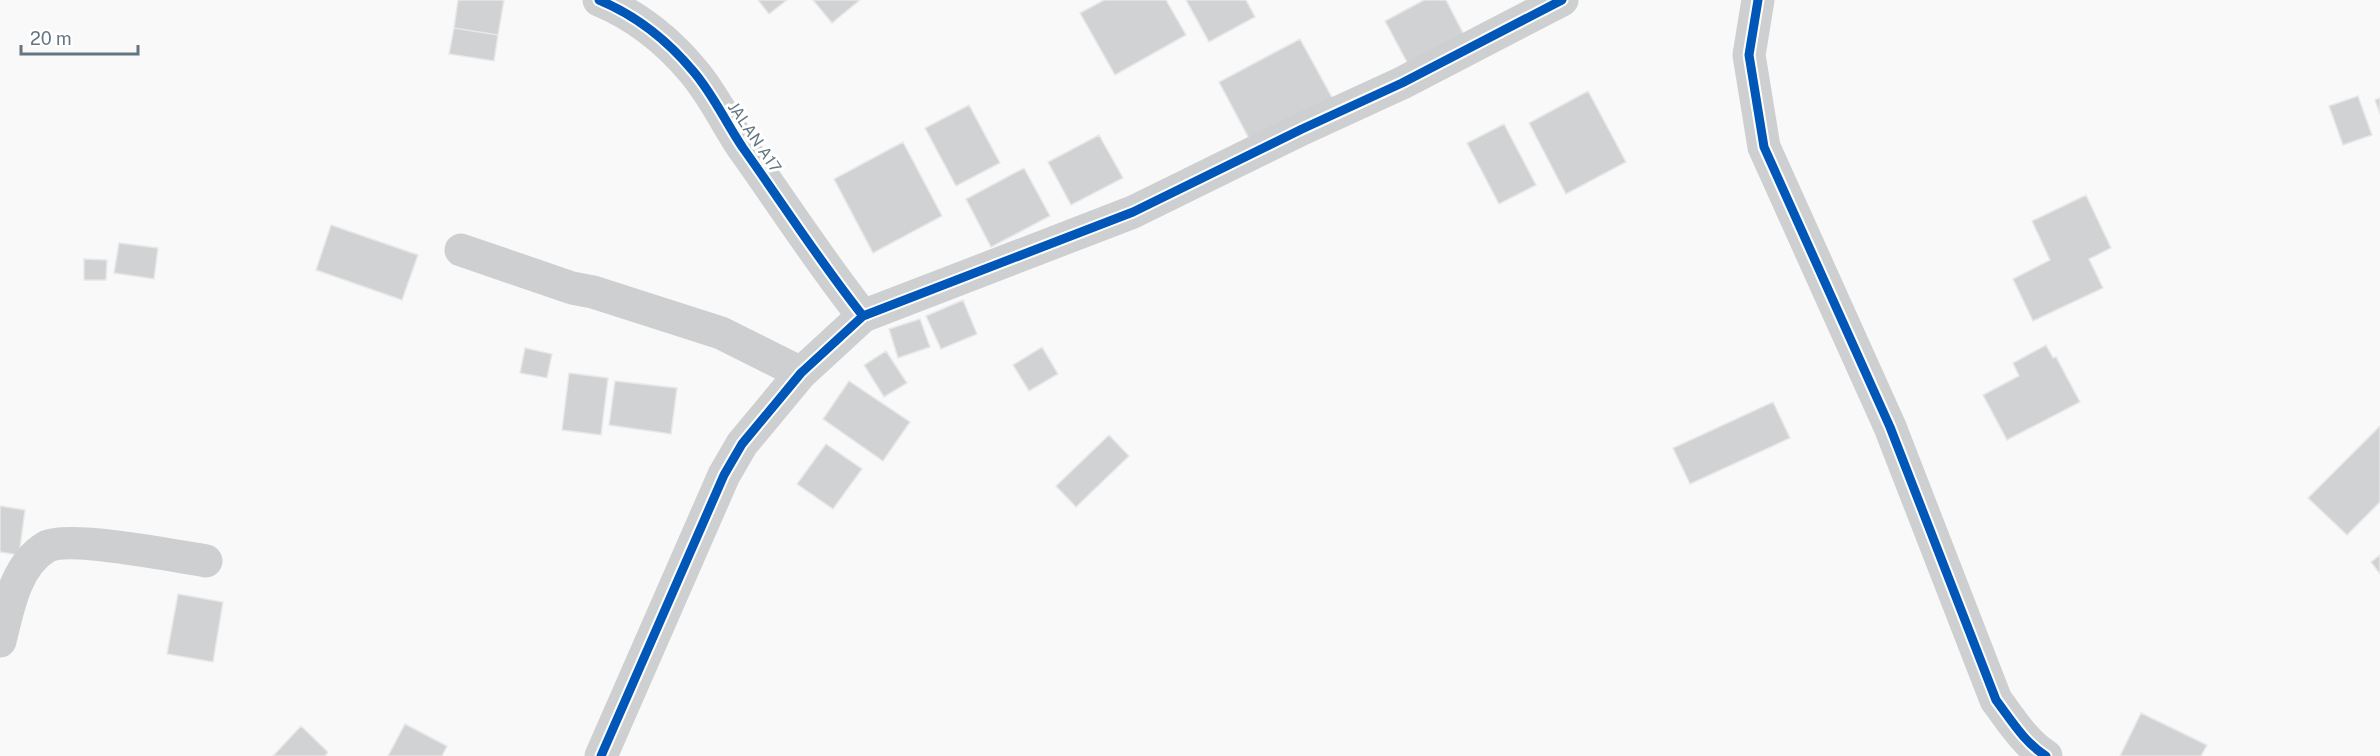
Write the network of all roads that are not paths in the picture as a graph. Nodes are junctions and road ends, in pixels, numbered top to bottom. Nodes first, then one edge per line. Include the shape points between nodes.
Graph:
1 (599, 0) edge
2 (1562, 0) edge
3 (1758, 0) edge
4 (461, 250) dead end
5 (863, 316) junction
6 (801, 372) junction
7 (207, 561) dead end
8 (0, 641) edge
9 (601, 756) edge
10 (2046, 756) edge

1 - 5 street, JALAN A17 via 660,37 694,71 737,139
2 - 5 street via 1402,83 1133,212
3 - 10 street via 1749,55 1764,147 1890,428 1996,700 2015,726
4 - 6 street via 721,333
5 - 6 street
6 - 9 street via 742,444 724,476
7 - 8 street via 84,543 47,546 28,564 11,597

